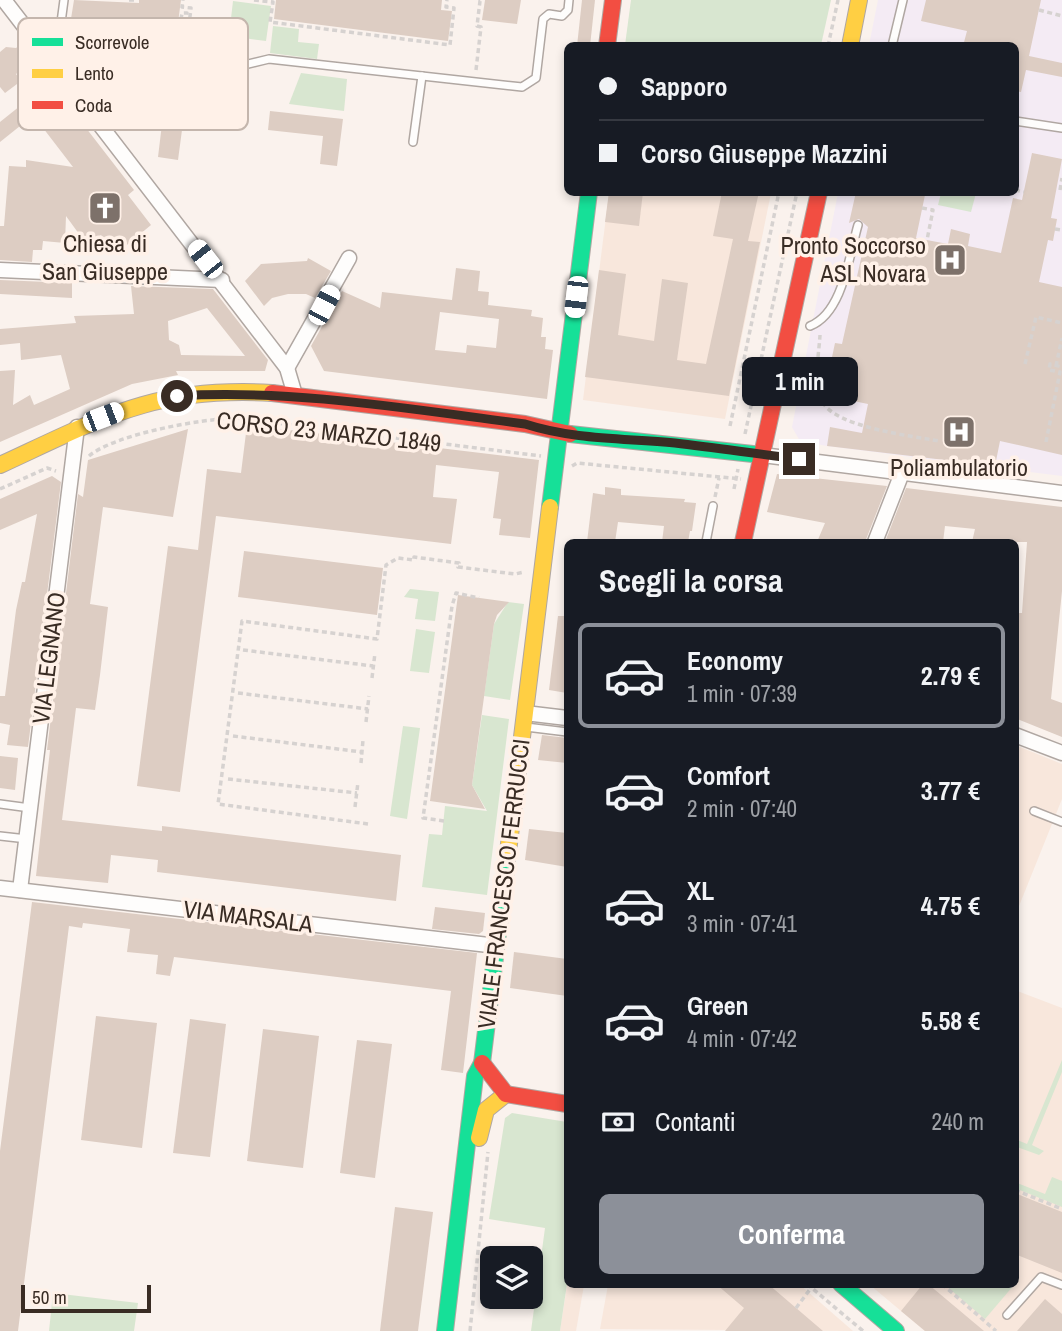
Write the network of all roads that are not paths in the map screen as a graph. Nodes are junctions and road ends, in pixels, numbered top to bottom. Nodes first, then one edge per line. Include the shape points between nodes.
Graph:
1 (4, 0) edge
2 (64, 0) edge
3 (569, 0) edge
4 (613, 0) edge
5 (859, 0) edge
6 (903, 0) edge
7 (18, 18) edge
8 (62, 18) edge
9 (608, 42) edge
10 (851, 42) edge
11 (893, 42) edge
12 (248, 64) edge
13 (422, 76) junction
14 (1019, 122) edge
15 (105, 130) edge
16 (1061, 131) edge
17 (413, 142) dead end
18 (589, 196) edge
19 (818, 196) edge
20 (858, 225) dead end
21 (349, 258) dead end
22 (0, 270) edge
23 (222, 280) junction
24 (810, 326) dead end
25 (287, 368) junction
26 (295, 395) junction
27 (77, 426) junction
28 (559, 435) junction
29 (762, 455) junction
30 (0, 465) edge
31 (902, 473) junction
32 (1062, 493) edge
33 (713, 506) road end
34 (706, 539) edge
35 (744, 539) edge
36 (876, 539) edge
37 (564, 718) edge
38 (524, 720) junction
39 (564, 731) edge
40 (1019, 736) edge
41 (1062, 754) edge
42 (0, 804) edge
43 (30, 808) junction
44 (1034, 811) dead end
45 (1062, 822) edge
46 (0, 836) edge
47 (27, 839) junction
48 (0, 888) edge
49 (20, 890) junction
50 (497, 946) junction
51 (482, 1063) junction
52 (506, 1094) junction
53 (564, 1104) edge
54 (1062, 1285) edge
55 (846, 1288) edge
56 (1007, 1315) dead end
57 (445, 1331) edge
58 (456, 1331) edge
59 (896, 1331) edge

1 - 7 street
2 - 8 lane
3 - 13 lane via 562,16 550,14 543,19 536,78 530,84 522,87
4 - 9 street
5 - 10 street
6 - 11 lane
12 - 13 lane via 269,59
13 - 17 lane
14 - 16 lane
15 - 23 street
18 - 28 street, VIALE FRANCESCO FERRUCCI
19 - 29 street
20 - 24 lane via 839,290 821,322
21 - 25 street
22 - 23 street
23 - 25 street
25 - 26 street
26 - 27 street, CORSO 23 MARZO 1849 via 177,396 128,407
26 - 28 street, CORSO 23 MARZO 1849 via 525,424
27 - 30 street, CORSO 23 MARZO 1849
27 - 43 street, VIA LEGNANO
28 - 29 street, CORSO 23 MARZO 1849
28 - 38 street, VIALE FRANCESCO FERRUCCI
29 - 31 street
29 - 35 street
31 - 32 street
31 - 36 street
33 - 34 lane
37 - 38 street
38 - 39 lane
38 - 50 street, VIALE FRANCESCO FERRUCCI
40 - 41 street
42 - 43 lane
43 - 47 street, VIA LEGNANO
44 - 45 lane
46 - 47 lane
47 - 49 street, VIA LEGNANO
48 - 49 street, VIA MARSALA
49 - 50 street, VIA MARSALA
50 - 51 street, VIALE FRANCESCO FERRUCCI
51 - 52 street
51 - 57 street, VIALE FRANCESCO FERRUCCI via 475,1076
52 - 53 street
52 - 58 street via 486,1110 480,1125
54 - 56 lane via 1041,1277
55 - 59 street

